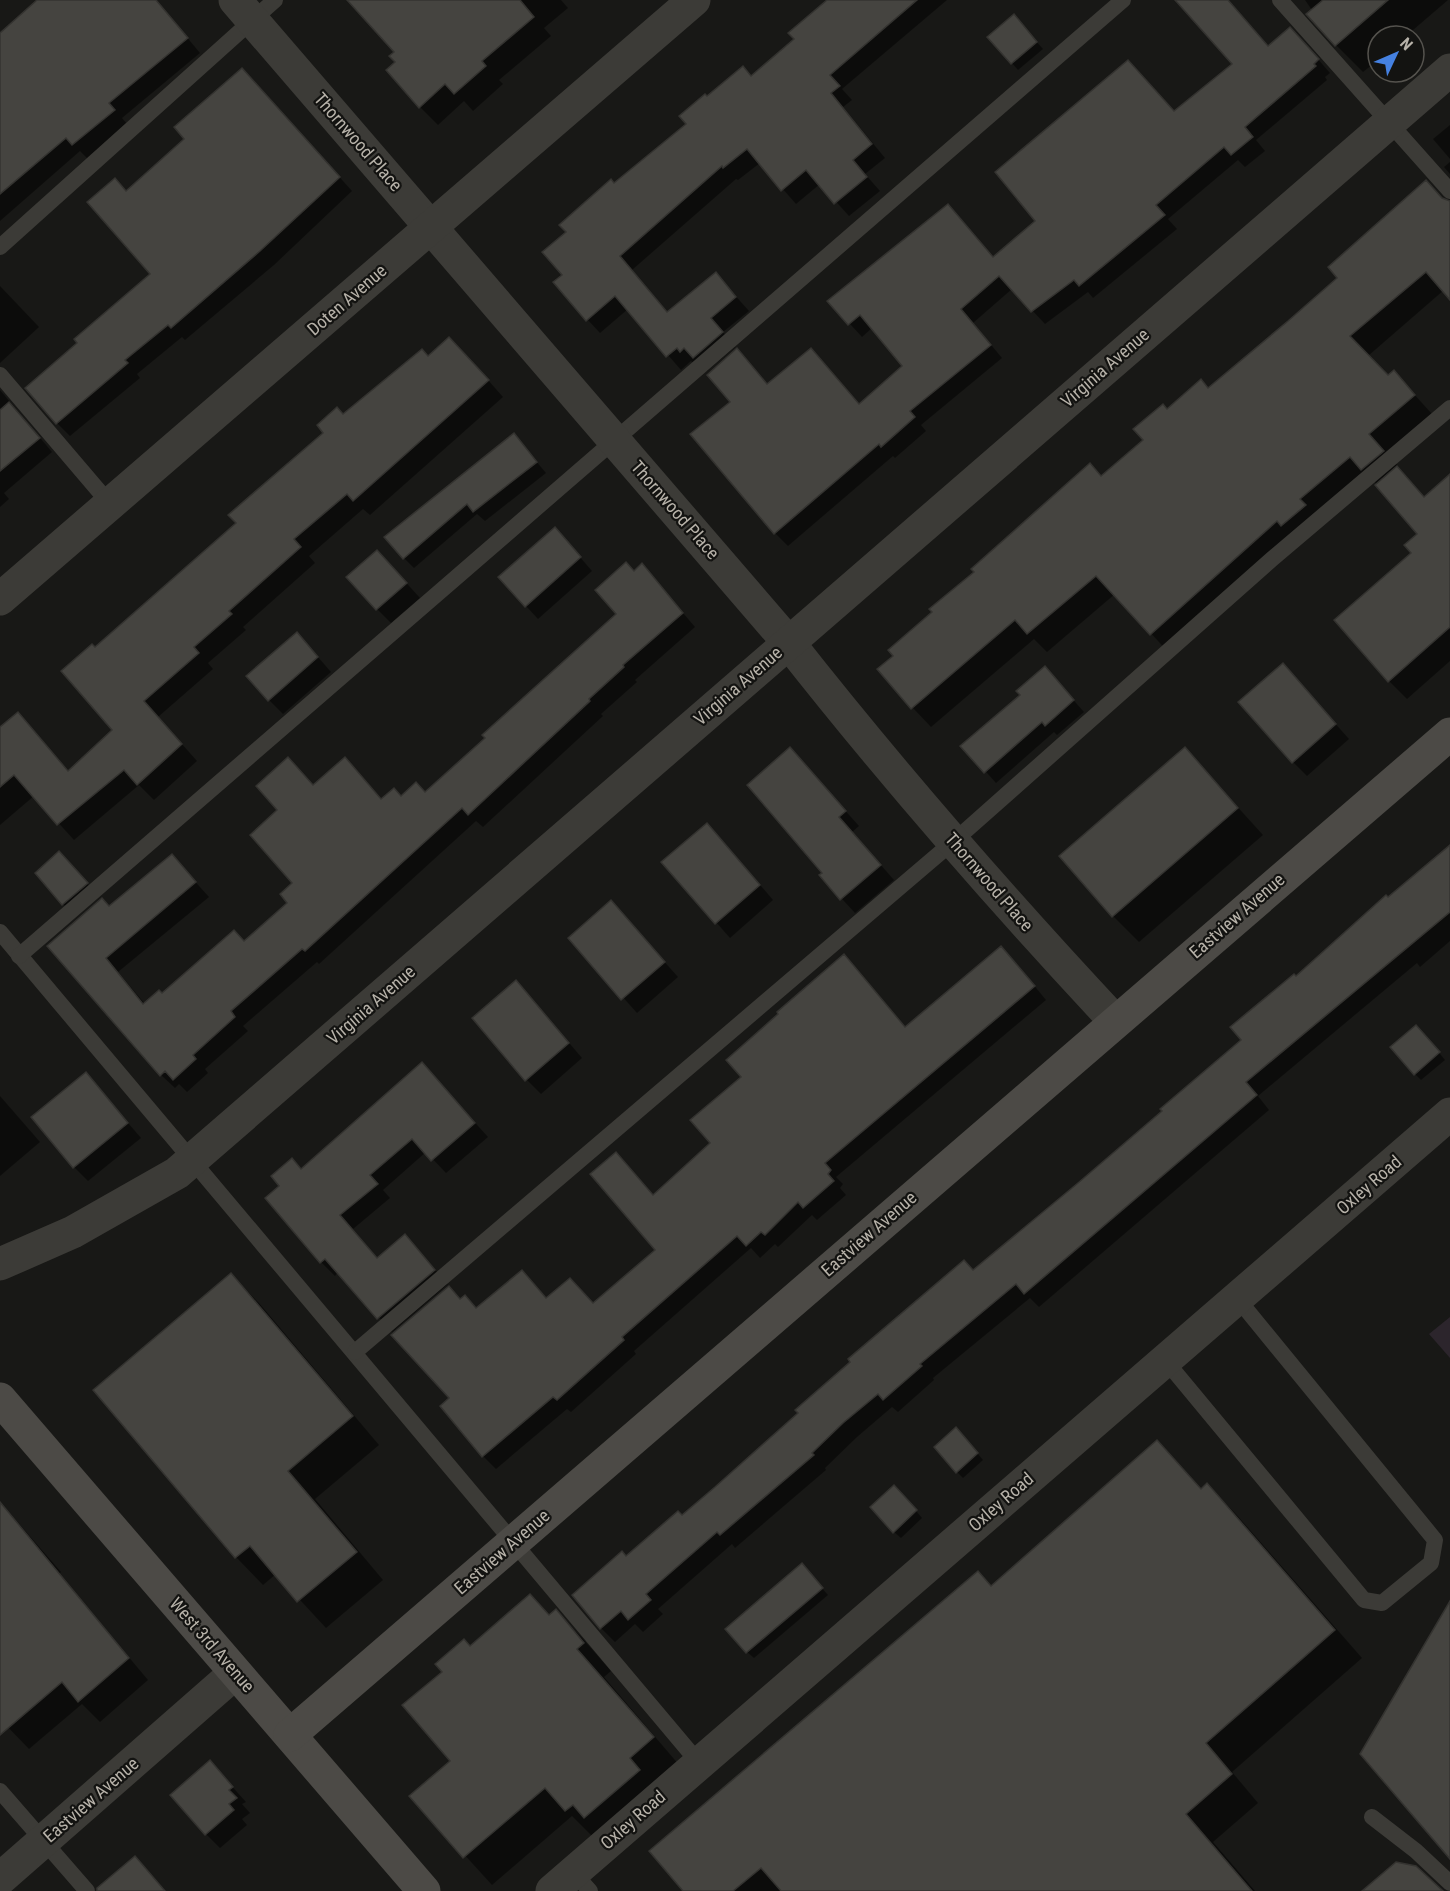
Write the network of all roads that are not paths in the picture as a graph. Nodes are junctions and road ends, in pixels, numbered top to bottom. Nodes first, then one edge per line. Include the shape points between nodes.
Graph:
1 (694, 0) edge
2 (1123, 0) edge
3 (1280, 0) edge
4 (254, 7) edge
5 (1450, 70) edge
6 (1390, 122) junction
7 (1450, 191) edge
8 (432, 227) junction
9 (0, 247) edge
10 (0, 375) edge
11 (1450, 408) edge
12 (615, 440) junction
13 (110, 504) junction
14 (0, 599) edge
15 (788, 642) junction
16 (1450, 734) edge
17 (954, 841) junction
18 (0, 932) edge
19 (19, 956) junction
20 (1116, 1021) junction
21 (1450, 1114) edge
22 (193, 1159) junction
23 (0, 1264) edge
24 (1237, 1298) junction
25 (355, 1352) junction
26 (1165, 1360) junction
27 (0, 1399) edge
28 (514, 1542) junction
29 (236, 1673) junction
30 (290, 1735) junction
31 (699, 1763) junction
32 (0, 1791) edge
33 (1372, 1816) dead end
34 (44, 1841) junction
35 (0, 1879) edge
36 (1450, 1883) edge
37 (572, 1885) edge
38 (87, 1891) edge
39 (424, 1891) edge

1 - 8 street, Doten Avenue
2 - 12 lane
3 - 6 lane
4 - 8 street, Thornwood Place
4 - 9 lane via 149,116
5 - 6 street, Virginia Avenue
6 - 7 lane
6 - 15 street, Virginia Avenue
8 - 12 street, Thornwood Place
8 - 13 street, Doten Avenue
10 - 13 lane
11 - 17 lane via 1272,559
12 - 15 street, Thornwood Place
12 - 19 lane
13 - 14 street, Doten Avenue
15 - 17 street, Thornwood Place
15 - 22 street, Virginia Avenue
16 - 20 street, Eastview Avenue
17 - 20 street, Thornwood Place via 1039,940
17 - 25 lane
18 - 19 lane
19 - 22 lane
20 - 28 street, Eastview Avenue
21 - 24 street, Oxley Road
22 - 23 street, Virginia Avenue via 177,1173 73,1232
22 - 25 lane
24 - 26 street, Oxley Road
24 - 26 lane via 1435,1540 1431,1563 1382,1603 1364,1600
25 - 28 lane
26 - 31 street, Oxley Road
27 - 29 street, West 3rd Avenue
28 - 30 street, Eastview Avenue
28 - 31 lane
29 - 30 street, West 3rd Avenue
29 - 34 street, Eastview Avenue
30 - 39 street, West 3rd Avenue
31 - 37 street, Oxley Road
32 - 34 lane
33 - 36 lane
34 - 35 street, Eastview Avenue
34 - 38 lane

